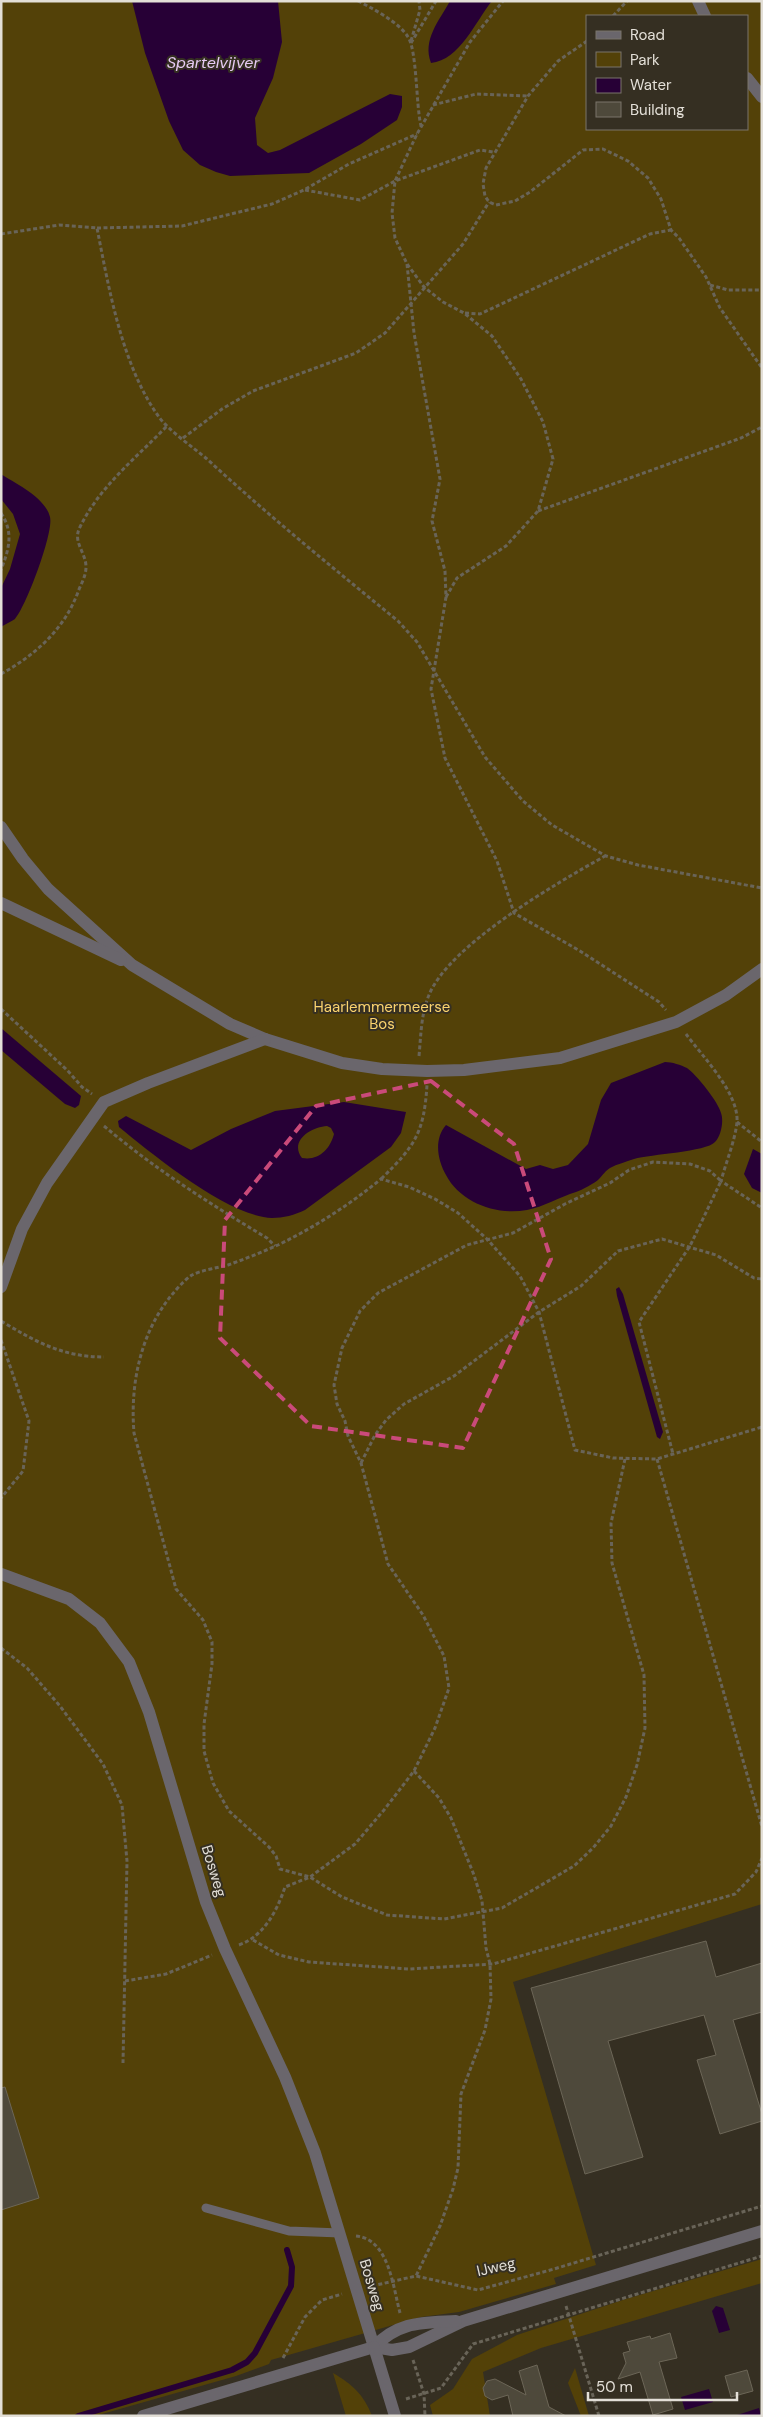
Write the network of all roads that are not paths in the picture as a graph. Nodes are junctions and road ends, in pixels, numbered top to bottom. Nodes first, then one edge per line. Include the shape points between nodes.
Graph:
1 (698, 1) edge
2 (705, 15) edge
3 (748, 79) edge
4 (762, 97) edge
5 (1, 827) edge
6 (1, 903) edge
7 (132, 965) junction
8 (762, 969) edge
9 (265, 1039) junction
10 (1, 1287) edge
11 (1, 1574) edge
12 (206, 2208) dead end
13 (762, 2231) edge
14 (340, 2233) junction
15 (462, 2321) junction
16 (374, 2347) junction
17 (393, 2410) edge
18 (143, 2416) edge

1 - 2 street
3 - 4 street
5 - 7 street via 48,889
6 - 7 street
7 - 9 street via 230,1024
8 - 9 street via 726,995 676,1022 560,1058 464,1070 422,1071 342,1063
9 - 10 street via 148,1082 104,1102 47,1183 22,1229
11 - 14 street, Bosweg via 69,1599 100,1623 129,1662 149,1712 206,1902 285,2077 315,2153
12 - 14 lane via 289,2231
13 - 15 street
14 - 16 street, Bosweg
15 - 16 street via 409,2347 392,2350
15 - 16 street via 404,2326 386,2335
16 - 17 street, Bosweg
16 - 18 street

